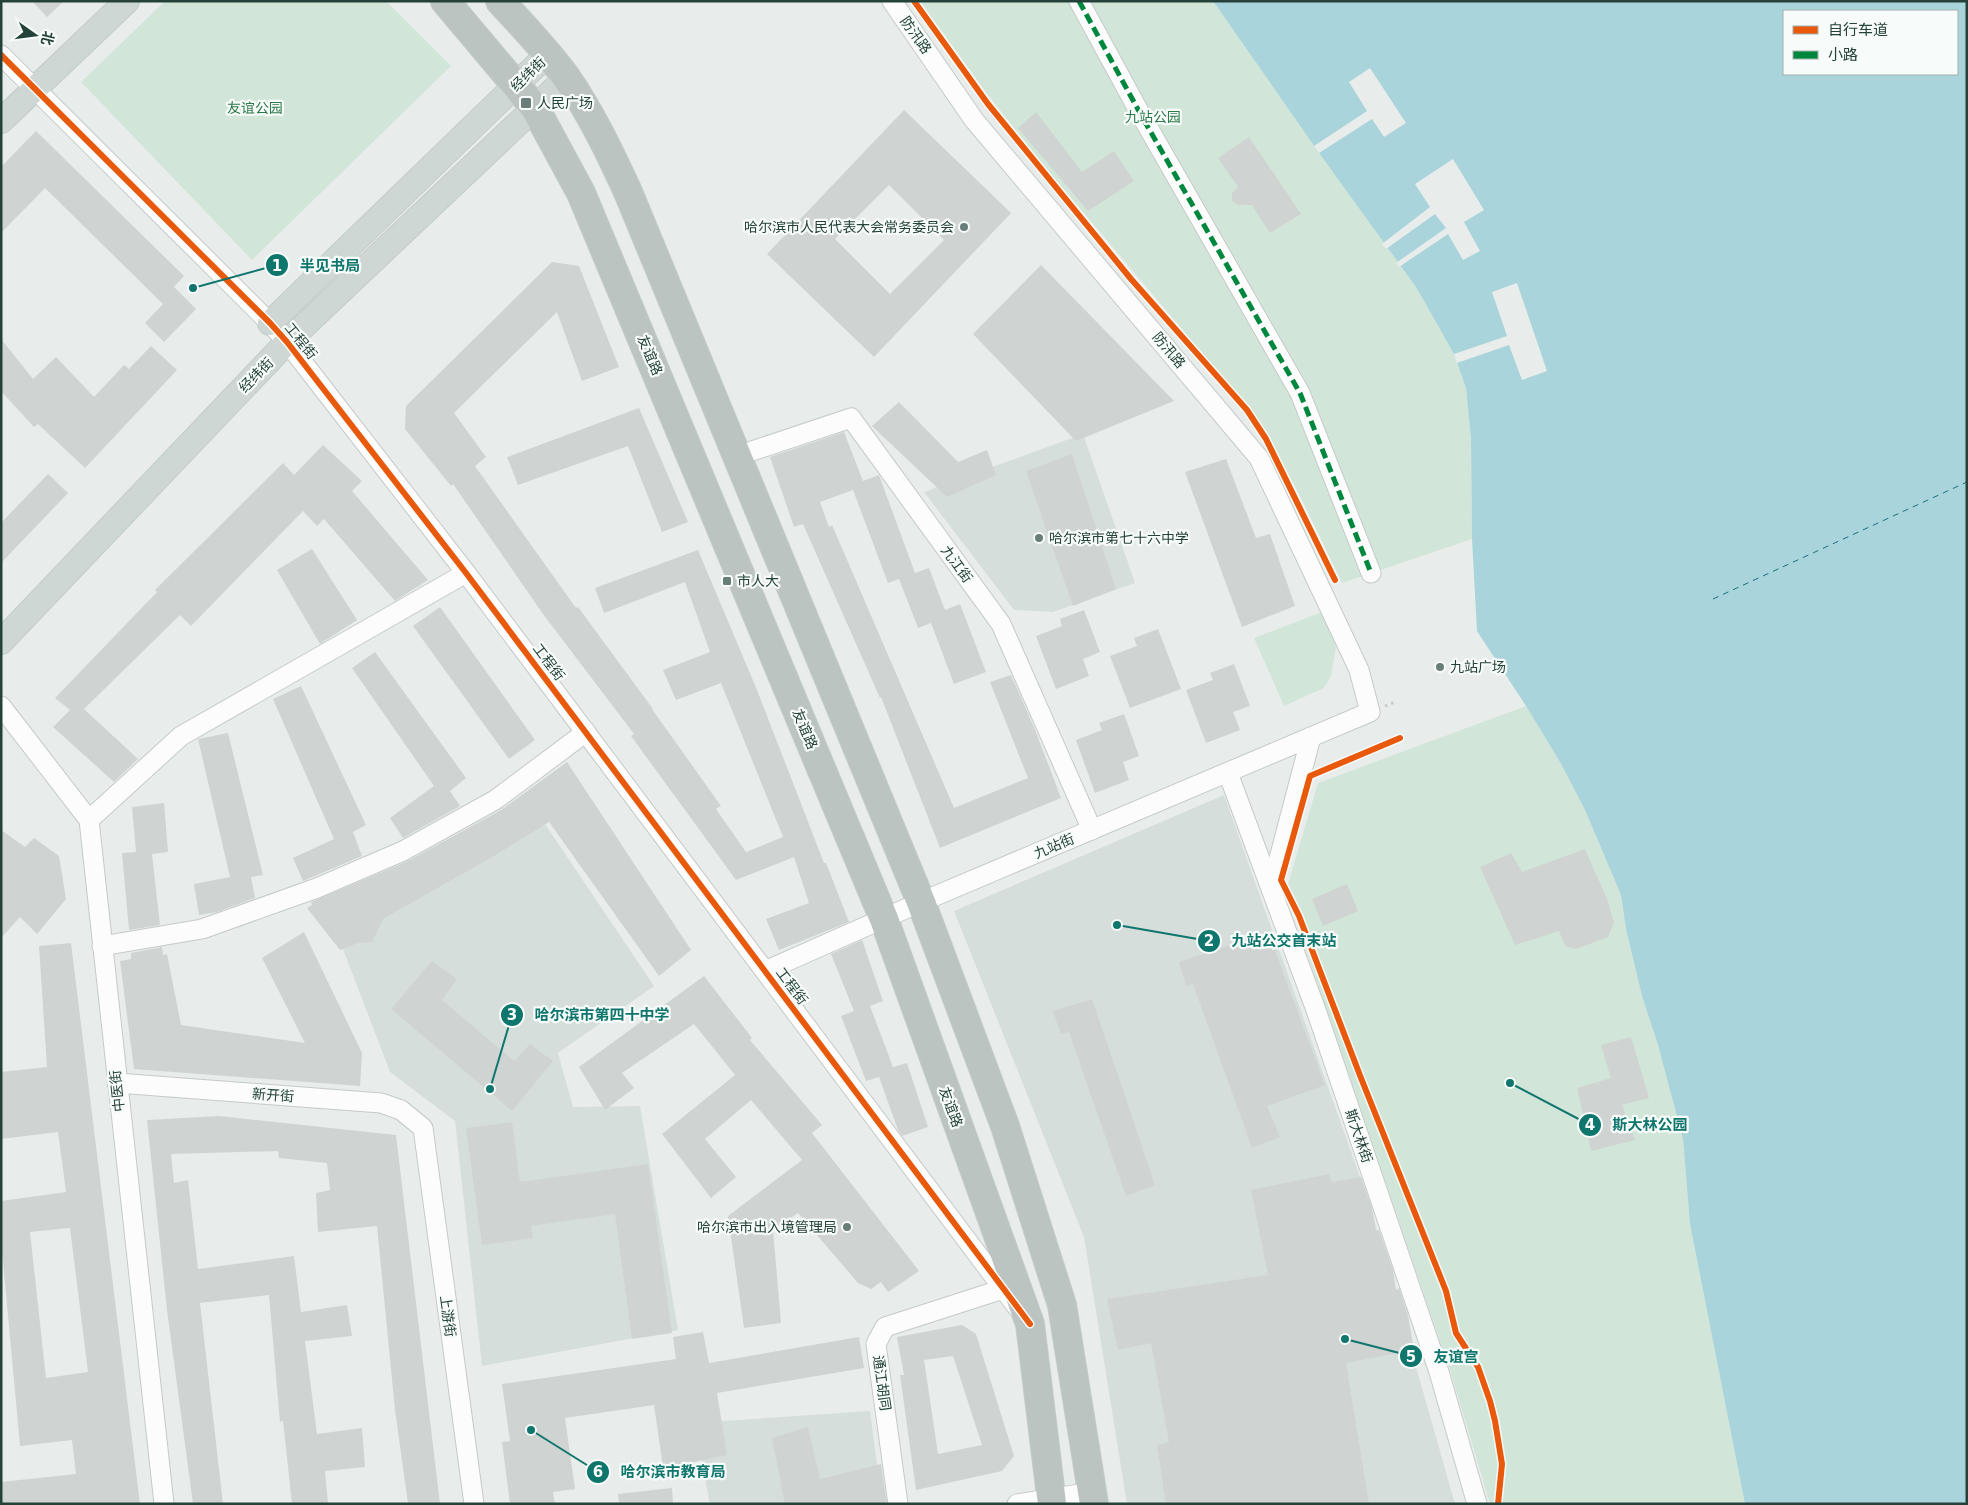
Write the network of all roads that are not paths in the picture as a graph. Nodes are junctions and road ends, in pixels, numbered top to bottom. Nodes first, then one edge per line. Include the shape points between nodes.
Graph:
1 (127, 1) edge
2 (446, 1) edge
3 (500, 1) edge
4 (892, 1) edge
5 (1079, 1) edge
6 (548, 54) junction
7 (1, 55) edge
8 (566, 78) junction
9 (517, 84) junction
10 (35, 90) junction
11 (535, 108) junction
12 (1, 121) edge
13 (270, 323) junction
14 (287, 342) junction
15 (737, 456) junction
16 (466, 573) junction
17 (1371, 574) dead end
18 (1, 642) edge
19 (1, 706) edge
20 (1344, 723) joint
21 (586, 732) junction
22 (1311, 737) junction
23 (1228, 773) junction
24 (89, 820) junction
25 (1092, 830) junction
26 (1271, 889) junction
27 (921, 902) junction
28 (884, 919) junction
29 (102, 946) junction
30 (765, 971) junction
31 (116, 1083) junction
32 (423, 1128) joint
33 (1003, 1289) junction
34 (1030, 1324) junction
35 (1093, 1498) edge
36 (1052, 1501) edge
37 (164, 1504) edge
38 (474, 1504) edge
39 (898, 1504) edge
40 (1017, 1504) edge
41 (1477, 1504) edge

1 - 10 main road
2 - 9 highway, 友谊路
3 - 6 highway
4 - 20 street, 防汛路 via 974,120 1259,458 1359,670 1370,712
5 - 17 street via 1300,393
6 - 8 highway
6 - 9 main road, 经纬街
7 - 10 street, 工程街
8 - 11 main road, 经纬街
8 - 15 highway via 604,140 628,192
9 - 11 highway, 友谊路
9 - 13 main road, 经纬街
10 - 12 main road
10 - 13 street, 工程街
11 - 14 main road, 经纬街
11 - 28 highway, 友谊路 via 599,233
13 - 14 street, 工程街
14 - 16 street, 工程街
14 - 18 main road, 经纬街
15 - 25 street, 九江街 via 850,418 1001,624
15 - 27 highway
16 - 21 street, 工程街
16 - 24 street via 182,736
19 - 24 street
20 - 22 street, 九站街
21 - 29 street via 495,800 403,851 317,888 202,929
21 - 30 street, 工程街
22 - 23 street, 九站街
22 - 26 street
23 - 25 street, 九站街
23 - 26 street, 斯大林街
24 - 29 street, 中医街
25 - 27 street, 九站街
26 - 41 street, 斯大林街 via 1316,1010 1439,1372
27 - 28 street, 九站街
27 - 35 highway via 1005,1126 1062,1305
28 - 30 street, 九站街
28 - 34 highway, 友谊路
29 - 31 street, 中医街
30 - 33 street, 工程街
31 - 32 street, 新开街 via 381,1103 400,1110
31 - 37 street, 中医街
32 - 38 street, 上游街
33 - 34 street, 工程街
33 - 39 street, 通江胡同 via 885,1326 876,1344
34 - 36 highway, 友谊路
35 - 36 street
36 - 40 street

